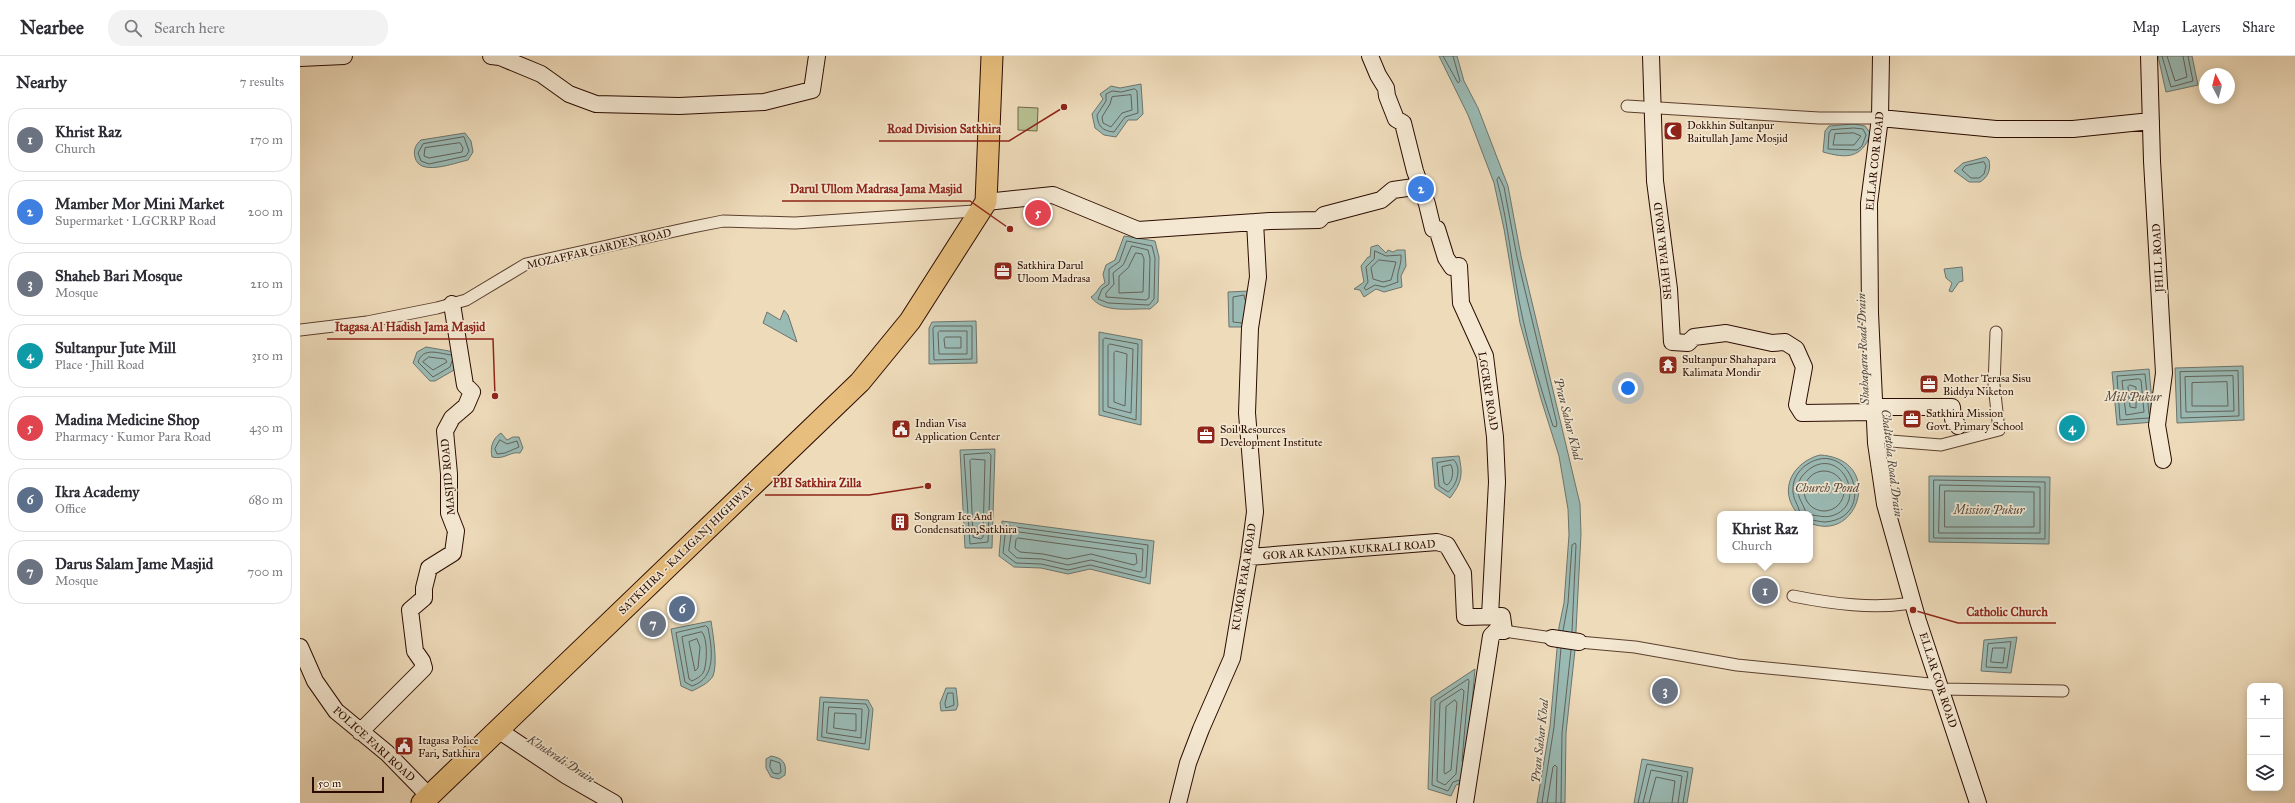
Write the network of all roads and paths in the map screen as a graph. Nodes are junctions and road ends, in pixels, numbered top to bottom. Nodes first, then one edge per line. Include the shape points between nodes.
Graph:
1 (344, 56) edge
2 (491, 56) edge
3 (817, 56) edge
4 (992, 56) edge
5 (1370, 56) edge
6 (1651, 56) edge
7 (1881, 56) edge
8 (2150, 56) edge
9 (300, 58) edge
10 (1627, 106) dead end
11 (1654, 108) junction
12 (1880, 118) junction
13 (2151, 121) junction
14 (1421, 186) junction
15 (986, 202) junction
16 (1255, 222) junction
17 (452, 304) junction
18 (300, 330) edge
19 (1996, 332) dead end
20 (1875, 410) junction
21 (1958, 426) dead end
22 (1876, 429) junction
23 (2163, 460) dead end
24 (1249, 557) junction
25 (1792, 596) dead end
26 (1913, 603) junction
27 (1490, 616) junction
28 (1504, 631) junction
29 (1552, 638) joint
30 (1579, 642) joint
31 (300, 647) edge
32 (1940, 687) junction
33 (2063, 691) dead end
34 (498, 730) junction
35 (360, 732) junction
36 (425, 800) edge
37 (614, 803) edge
38 (1178, 803) edge
39 (1465, 803) edge
40 (1978, 803) edge

1 - 9 street
2 - 3 street via 500,57 541,74 569,94 596,104 678,106 764,102 812,90
4 - 15 highway
5 - 14 street, LGCRRP ROAD via 1386,88 1396,119 1403,123
6 - 11 street, SHAH PARA ROAD
7 - 12 street, ELLAR COR ROAD
8 - 13 street, JHILL ROAD
10 - 11 street
11 - 12 street via 1819,118
11 - 20 street, SHAH PARA ROAD via 1656,181 1669,289 1672,342 1688,343 1694,337 1726,333 1772,343 1785,342 1796,349 1804,367 1797,405 1802,413
12 - 13 street via 1996,129 2073,129
12 - 20 street, ELLAR COR ROAD via 1870,203 1870,313
13 - 23 street, JHILL ROAD via 2164,373 2157,425
14 - 16 street via 1394,190 1381,200 1324,215 1319,220
14 - 27 street, LGCRRP ROAD via 1433,229 1437,230 1446,258 1452,266 1458,266 1461,303 1485,356 1495,437 1497,482
15 - 16 street via 1054,195 1138,230
15 - 17 street, MOZAFFAR GARDEN ROAD via 974,210 795,223 723,221 526,264 466,300
15 - 34 highway, SATKHIRA - KALIGANJ HIGHWAY via 910,321 860,382
16 - 24 street, KUMOR PARA ROAD via 1258,276 1250,328 1247,413 1255,512
17 - 18 street, MOZAFFAR GARDEN ROAD via 367,322
17 - 35 street, MASJID ROAD via 465,386 472,392 466,406 452,418 445,432 449,513 456,531 453,553 429,568 424,598 410,610 415,651 424,668
19 - 22 street via 1994,385 1999,430 1941,445 1891,441
20 - 21 street via 1952,407 1953,419
20 - 22 street, ELLAR COR ROAD
22 - 26 street, ELLAR COR ROAD via 1885,504
24 - 27 street, GOR AR KANDA KUKRALI ROAD via 1437,542 1447,546 1463,573 1465,617
24 - 38 street, KUMOR PARA ROAD via 1232,658 1188,763
25 - 26 street via 1860,606
26 - 32 street, ELLAR COR ROAD
27 - 28 street via 1502,616
28 - 29 street
28 - 39 street via 1497,630 1492,636
29 - 30 street
30 - 32 street via 1635,647 1737,665
31 - 35 street, POLICE FARI ROAD via 315,681 336,711
32 - 33 street
32 - 40 street, ELLAR COR ROAD
34 - 36 highway, SATKHIRA - KALIGANJ HIGHWAY
34 - 37 street via 567,776
35 - 36 street, POLICE FARI ROAD via 387,754

